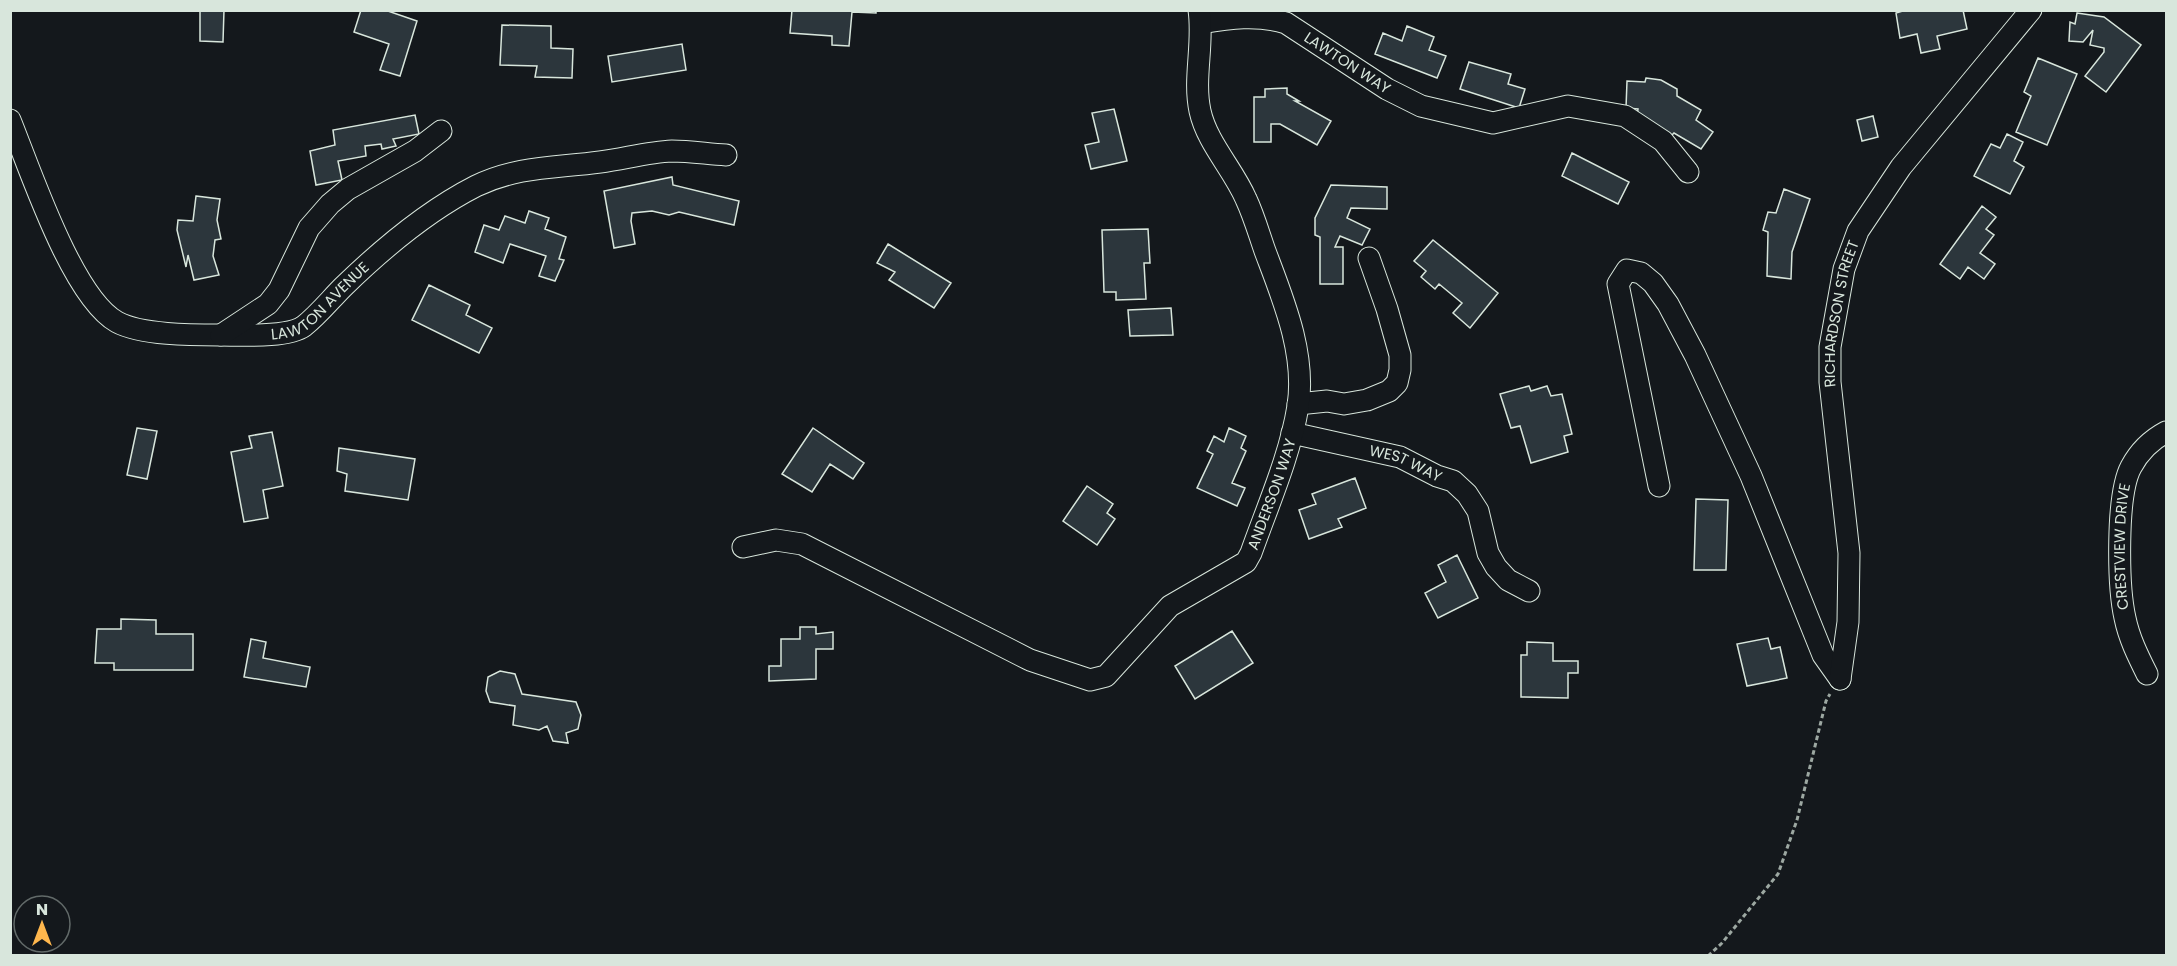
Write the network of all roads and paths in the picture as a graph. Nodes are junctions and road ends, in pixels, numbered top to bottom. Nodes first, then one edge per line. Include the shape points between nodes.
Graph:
1 (2031, 10) edge
2 (1200, 17) edge
3 (10, 120) edge
4 (441, 131) dead end
5 (726, 155) dead end
6 (1688, 172) dead end
7 (1369, 258) dead end
8 (220, 335) junction
9 (1298, 404) junction
10 (2166, 432) edge
11 (1292, 433) junction
12 (1659, 486) dead end
13 (743, 547) dead end
14 (1529, 591) dead end
15 (2147, 674) dead end
16 (1826, 701) dead end
17 (1708, 956) edge

1 - 12 street, RICHARDSON STREET via 1901,167 1858,231 1844,269 1830,347 1830,382 1849,554 1848,622 1839,679 1823,655 1752,476 1695,355 1653,283 1641,273 1627,270 1618,284
2 - 6 street, LAWTON WAY via 1268,18 1286,23 1377,83 1421,106 1493,123 1568,106 1625,116 1663,141
2 - 9 street, ANDERSON WAY via 1200,112 1246,199 1279,288 1296,345
3 - 8 street, LAWTON AVENUE via 79,282 98,307 132,328
4 - 8 street via 330,204 309,228 279,290 268,304
5 - 8 street, LAWTON AVENUE via 671,151 533,168 500,176 475,187 391,243 303,328 279,334
7 - 9 street via 1400,355 1397,383 1389,391 1367,400
9 - 11 street, ANDERSON WAY
10 - 15 street, CRESTVIEW DRIVE via 2142,450 2130,469 2122,498 2120,580 2125,619
11 - 13 street, ANDERSON WAY via 1246,562 1170,606 1106,676 1090,680 1030,660 802,544 776,540
11 - 14 street, WEST WAY via 1400,457 1453,481 1478,511 1488,554 1496,567 1508,580
16 - 17 path via 1797,820 1778,874

